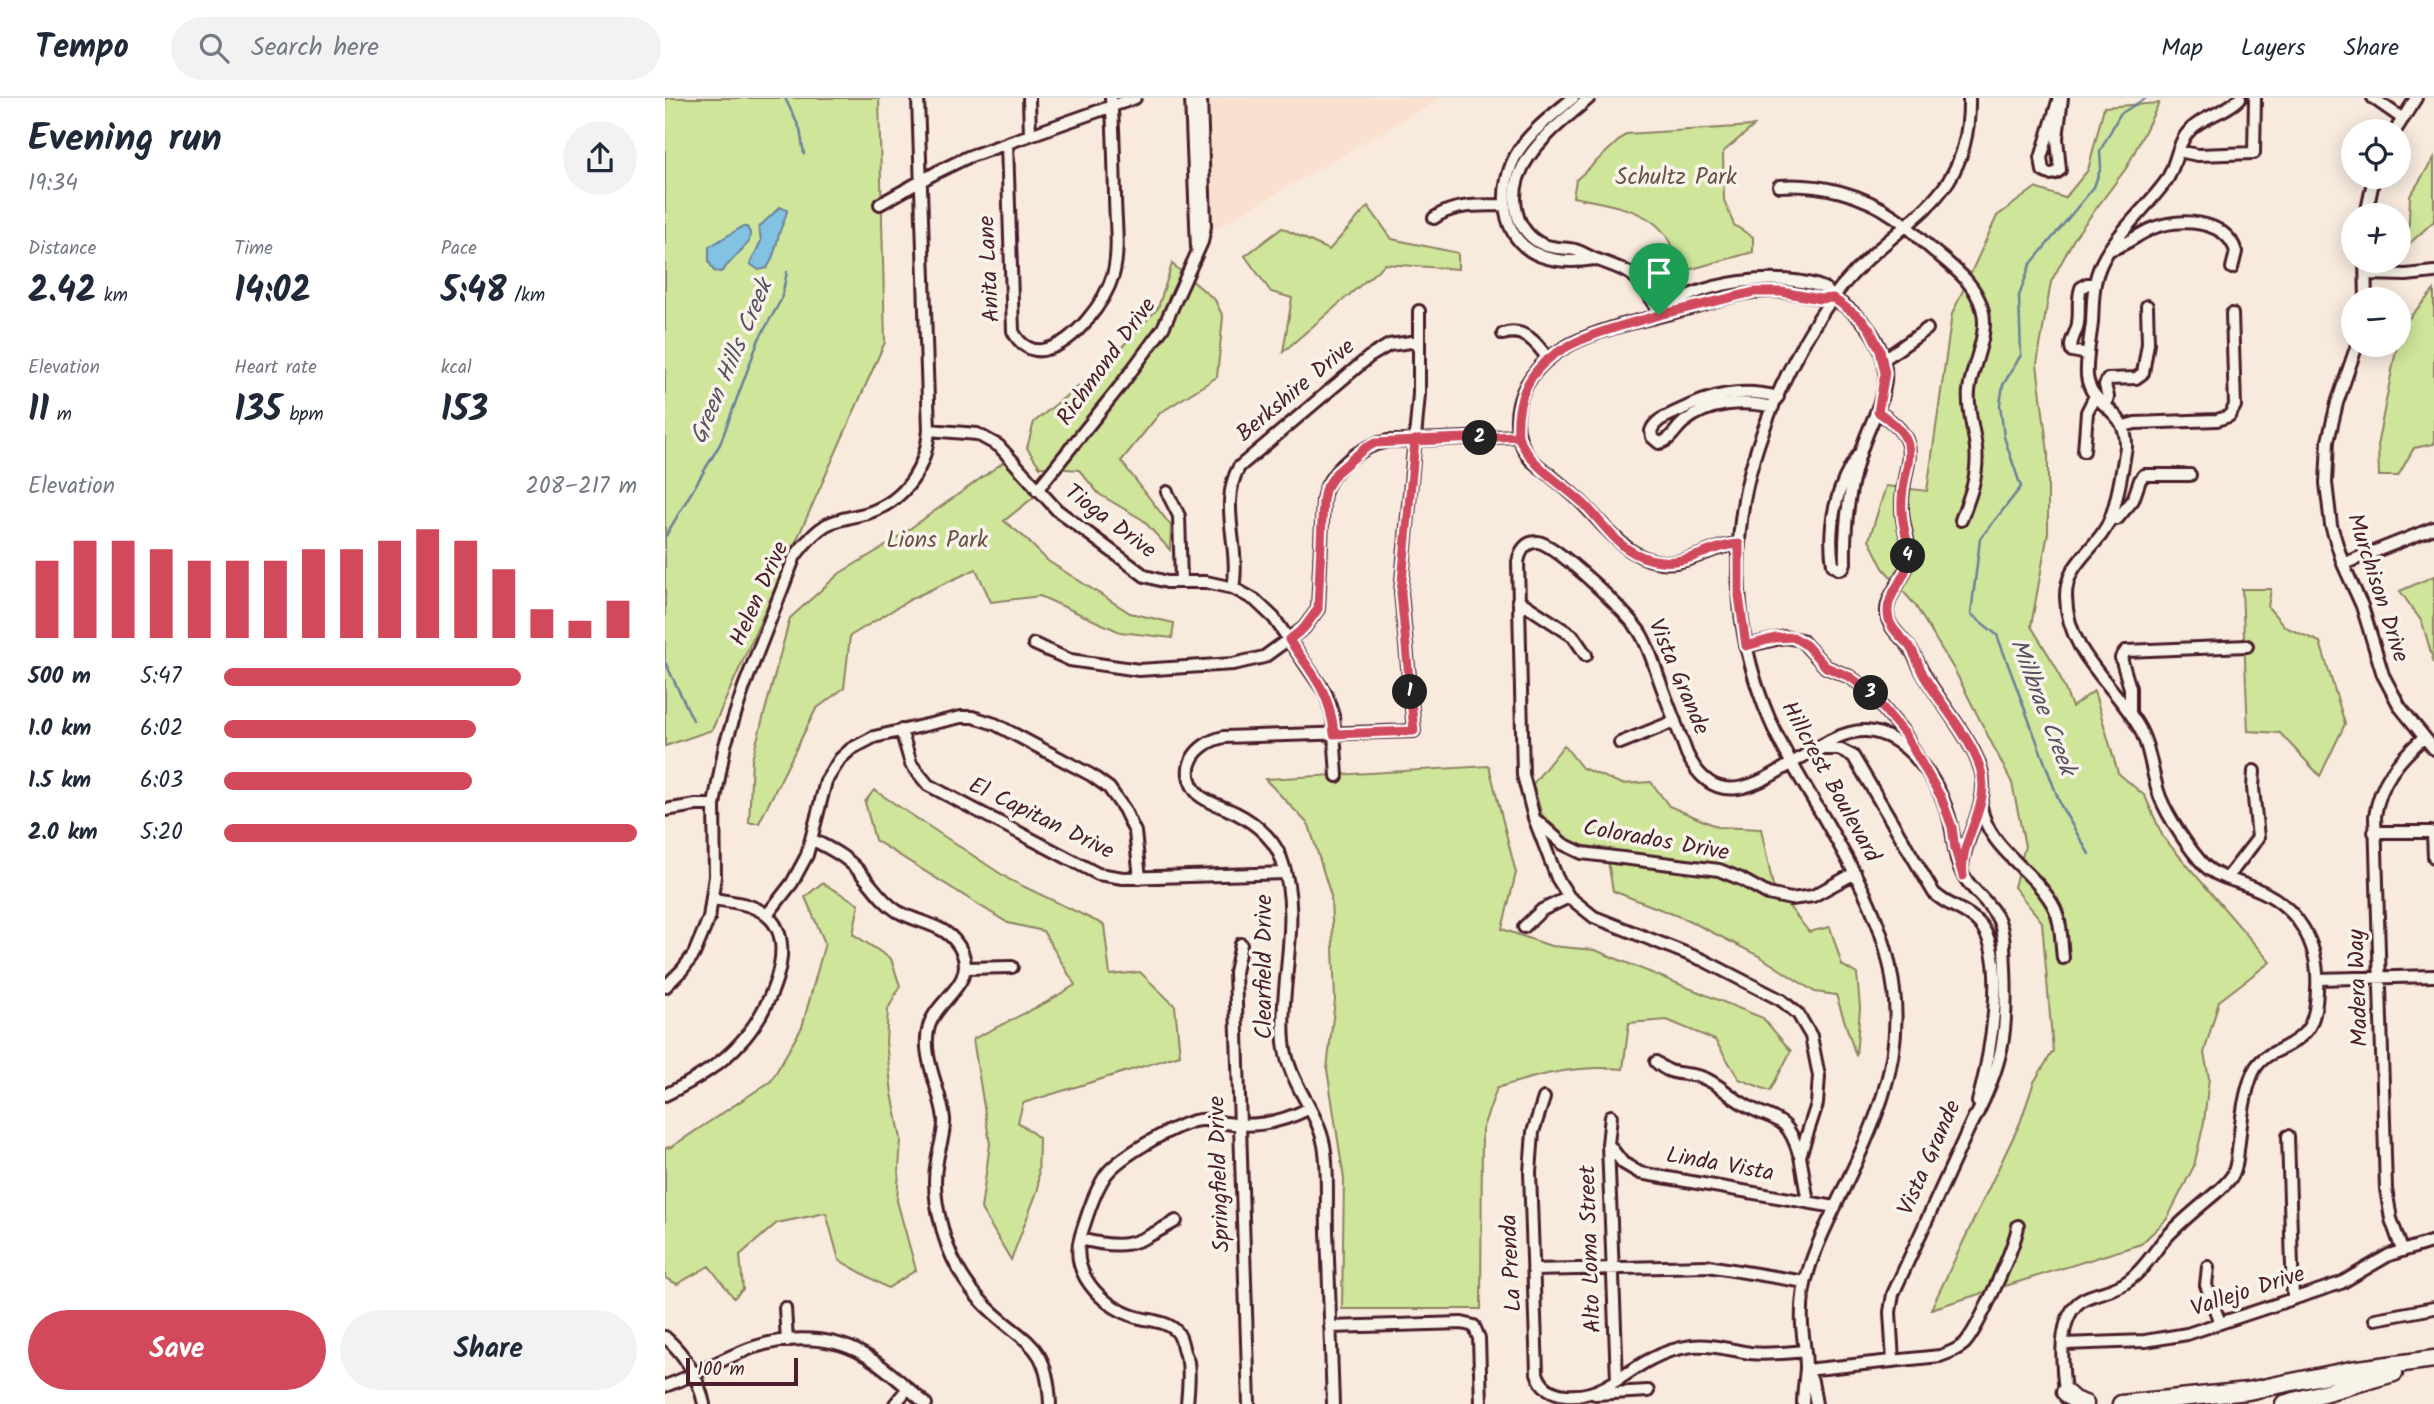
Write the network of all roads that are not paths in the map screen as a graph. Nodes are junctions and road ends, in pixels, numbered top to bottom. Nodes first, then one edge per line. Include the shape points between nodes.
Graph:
1 (918, 98) edge
2 (1029, 98) edge
3 (1135, 98) edge
4 (1191, 98) edge
5 (1201, 98) edge
6 (1573, 98) edge
7 (1589, 98) edge
8 (1969, 98) edge
9 (2060, 98) edge
10 (2239, 98) edge
11 (2255, 98) edge
12 (2373, 98) edge
13 (2416, 98) edge
14 (1111, 102) edge
15 (2403, 119) joint
16 (1030, 135) junction
17 (1007, 144) junction
18 (2178, 151) junction
19 (920, 181) junction
20 (1779, 186) dead end
21 (880, 204) dead end
22 (1504, 205) junction
23 (1434, 218) dead end
24 (1906, 226) junction
25 (2112, 249) junction
26 (1197, 251) junction
27 (1596, 259) junction
28 (2232, 268) dead end
29 (2434, 272) edge
30 (2366, 274) joint
31 (2095, 284) junction
32 (2365, 287) edge
33 (1833, 298) junction
34 (2147, 306) dead end
35 (1419, 311) dead end
36 (2232, 314) dead end
37 (1659, 315) junction
38 (1927, 329) dead end
39 (1503, 334) dead end
40 (1419, 341) junction
41 (2088, 354) junction
42 (2353, 357) edge
43 (1548, 359) junction
44 (1883, 360) junction
45 (2095, 396) junction
46 (1776, 402) junction
47 (2106, 406) junction
48 (1878, 412) junction
49 (2124, 426) junction
50 (929, 430) junction
51 (1518, 436) junction
52 (1415, 440) junction
53 (2084, 451) dead end
54 (1859, 454) junction
55 (2190, 475) dead end
56 (1037, 490) junction
57 (1167, 492) dead end
58 (2111, 518) junction
59 (1961, 520) dead end
60 (2434, 528) edge
61 (1739, 544) junction
62 (2343, 564) junction
63 (1181, 582) junction
64 (1233, 588) junction
65 (1518, 600) junction
66 (1289, 640) junction
67 (1034, 644) dead end
68 (1746, 646) junction
69 (2247, 646) dead end
70 (1587, 655) dead end
71 (2130, 713) junction
72 (1675, 721) junction
73 (901, 730) junction
74 (1334, 734) junction
75 (2423, 738) junction
76 (1620, 743) dead end
77 (1818, 749) junction
78 (2434, 750) edge
79 (1792, 763) junction
80 (1922, 765) junction
81 (2254, 771) dead end
82 (1337, 776) dead end
83 (714, 805) junction
84 (1981, 806) junction
85 (665, 810) edge
86 (1534, 818) junction
87 (2374, 832) junction
88 (813, 840) junction
89 (2434, 857) edge
90 (1285, 873) junction
91 (1855, 873) junction
92 (1963, 876) junction
93 (1140, 878) junction
94 (2227, 878) junction
95 (1569, 897) junction
96 (713, 899) junction
97 (767, 915) junction
98 (1524, 928) dead end
99 (1241, 944) dead end
100 (2063, 958) dead end
101 (1012, 967) dead end
102 (965, 968) junction
103 (2434, 976) edge
104 (2379, 978) junction
105 (2318, 979) junction
106 (665, 987) edge
107 (1656, 1062) dead end
108 (665, 1095) edge
109 (1544, 1098) dead end
110 (1308, 1109) junction
111 (1611, 1116) dead end
112 (1973, 1122) junction
113 (1240, 1124) junction
114 (2288, 1136) dead end
115 (1608, 1144) junction
116 (1800, 1156) junction
117 (1808, 1202) junction
118 (1835, 1207) junction
119 (1176, 1221) dead end
120 (2018, 1226) dead end
121 (1080, 1239) junction
122 (2434, 1241) edge
123 (2402, 1250) junction
124 (2208, 1267) dead end
125 (1613, 1268) junction
126 (1533, 1270) junction
127 (1805, 1282) junction
128 (2293, 1299) junction
129 (785, 1308) dead end
130 (2434, 1308) edge
131 (2375, 1319) dead end
132 (2220, 1324) junction
133 (1330, 1327) junction
134 (665, 1337) edge
135 (787, 1341) junction
136 (2064, 1345) junction
137 (1804, 1351) junction
138 (1893, 1361) junction
139 (2434, 1361) edge
140 (1806, 1370) junction
141 (695, 1374) junction
142 (1617, 1380) junction
143 (665, 1386) edge
144 (908, 1388) junction
145 (1648, 1391) dead end
146 (1582, 1394) junction
147 (2066, 1398) edge
148 (1187, 1402) edge
149 (704, 1404) edge
150 (895, 1404) edge
151 (926, 1404) edge
152 (1050, 1404) edge
153 (1249, 1404) edge
154 (1333, 1404) edge
155 (1481, 1404) edge
156 (1803, 1404) edge
157 (1816, 1404) edge
158 (2085, 1404) edge
159 (2121, 1404) edge
160 (2284, 1404) edge

1 - 19 street, Helen Drive
2 - 16 street
3 - 14 street
4 - 26 street, Richmond Drive
5 - 26 street, Richmond Drive via 1205,226
6 - 22 street via 1519,151 1507,176
7 - 27 street via 1528,157 1518,179 1515,204 1520,223 1537,242
8 - 24 street, Hillcrest Boulevard via 1967,136 1954,174
9 - 9 street via 2041,158 2043,171 2049,175 2060,170
10 - 18 street via 2189,130
11 - 18 street via 2254,153
12 - 15 street
13 - 15 street
14 - 16 street
14 - 17 street, Anita Lane via 1114,274 1094,312 1065,340 1046,350 1029,348 1013,331
16 - 17 street
17 - 19 street
18 - 25 street via 2168,178
19 - 21 street
19 - 50 street, Helen Drive
20 - 24 street via 1803,185 1844,193
22 - 23 street via 1459,206
22 - 27 street via 1510,228 1531,251 1574,262
24 - 33 street, Hillcrest Boulevard
24 - 59 street via 1973,287 1984,317 1969,392 1977,465
25 - 28 street via 2165,224 2188,223 2215,229 2230,239 2237,253
25 - 31 street
26 - 56 street, Richmond Drive via 1163,328
27 - 37 street via 1637,278
29 - 30 street
30 - 32 street
31 - 41 street
31 - 41 street via 2081,288 2078,324 2070,344 2072,351
33 - 37 street via 1754,292
33 - 44 street via 1869,328
33 - 46 street, Hillcrest Boulevard via 1811,329
34 - 47 street via 2143,373 2136,378 2108,379
35 - 40 street, Clearfield Drive
36 - 49 street via 2235,406 2229,416
37 - 43 street via 1576,341
38 - 44 street
39 - 43 street via 1524,334
40 - 52 street, Clearfield Drive
40 - 64 street, Berkshire Drive via 1389,345 1369,357 1240,467 1233,477 1229,501
41 - 45 street via 2088,379
42 - 62 street, Murchison Drive via 2332,421 2326,463 2331,525
43 - 51 street via 1522,394
44 - 48 street via 1884,387
45 - 47 street
45 - 53 street via 2087,412
46 - 46 street via 1745,392 1709,397 1657,421 1652,437 1665,442 1685,421 1723,405
46 - 61 street, Hillcrest Boulevard via 1750,475
47 - 49 street
48 - 54 street
48 - 84 street via 1904,433 1909,454 1902,510 1908,563 1891,597 1888,618 1977,759 1983,783
49 - 58 street via 2126,447
50 - 56 street, Tioga Drive via 964,431 989,440 1008,454
50 - 83 street, Helen Drive via 917,474 902,492 884,506 827,525 795,556 730,726
51 - 52 street
51 - 61 street via 1530,458 1623,546 1641,556 1676,562
52 - 66 street via 1375,443 1329,481 1323,500 1318,609
52 - 74 street, Clearfield Drive via 1401,593 1414,731
54 - 54 street via 1845,476 1835,507 1831,556 1839,569 1845,564 1846,509
55 - 58 street via 2144,475 2128,506 2117,519
56 - 63 street, Tioga Drive via 1066,518 1145,576
57 - 63 street via 1179,516
58 - 71 street via 2070,573 2067,613 2084,656
60 - 62 street
61 - 68 street, Hillcrest Boulevard via 1739,596
62 - 75 street, Murchison Drive via 2362,606 2383,675
63 - 64 street, Tioga Drive
64 - 66 street, Tioga Drive via 1265,608
65 - 70 street via 1573,636
65 - 72 street, Vista Grande via 1520,553 1525,545 1542,542 1634,622
65 - 86 street, Vista Grande via 1521,758
66 - 67 street via 1263,657 1243,663 1139,670 1070,660
66 - 74 street, Tioga Drive via 1326,694
68 - 79 street, Hillcrest Boulevard via 1761,697
68 - 80 street via 1785,637 1801,640 1826,667 1867,689 1904,733
69 - 71 street via 2126,651 2120,658 2130,688
71 - 94 street via 2144,736 2167,812 2207,867
72 - 76 street
72 - 79 street, Vista Grande via 1693,765 1717,785 1748,786
73 - 88 street via 862,742 840,759 826,781
73 - 93 street, El Capitan Drive via 911,764 938,791 1086,869 1110,877
73 - 93 street via 974,717 1091,775 1117,797 1130,820
74 - 82 street, Tioga Drive
74 - 90 street, Clearfield Drive via 1224,737 1204,744 1191,761 1189,773 1200,795 1256,826 1275,846
75 - 78 street, Murchison Drive
75 - 87 street, Madera Way via 2388,775 2377,803
77 - 79 street, Vista Grande
77 - 80 street via 1855,731 1876,733 1895,741
77 - 112 street, Vista Grande via 1839,749 1853,756 1934,893 1972,916 1986,933 1993,955 1994,1026
79 - 91 street, Hillcrest Boulevard
80 - 92 street via 1947,811
81 - 94 street via 2258,838
83 - 85 street
83 - 96 street, Helen Drive
84 - 92 street via 1963,858
84 - 100 street via 1990,833 2054,908
86 - 91 street, Colorados Drive via 1563,844 1581,853 1719,870 1779,898 1813,896
86 - 95 street, Vista Grande
87 - 89 street via 2428,831 2433,834
87 - 104 street, Madera Way
88 - 97 street via 801,869
88 - 102 street via 855,866 895,909 950,933 964,955
90 - 93 street, El Capitan Drive
90 - 110 street, Clearfield Drive via 1289,924 1284,1040 1289,1069
91 - 118 street, Hillcrest Boulevard via 1887,947 1895,1036 1883,1101
92 - 112 street via 1992,909 2004,939 2005,1026 1999,1063
94 - 105 street via 2267,894 2294,914 2314,950
95 - 98 street via 1542,910
95 - 116 street, Vista Grande via 1603,922 1703,960 1781,1000 1798,1014 1811,1036 1819,1076 1817,1104
96 - 97 street via 747,905
96 - 106 street, Helen Drive via 694,954
97 - 108 street via 781,937 783,950 760,1016 729,1055
99 - 113 street, Springfield Drive via 1235,972
101 - 102 street
102 - 152 street via 957,988 934,1015 927,1040 944,1119 935,1172 939,1217 968,1285 1039,1354 1048,1377
103 - 104 street
104 - 105 street
104 - 123 street, Madera Way via 2386,1189
105 - 136 street via 2315,1007 2303,1037 2264,1058 2252,1074 2231,1177 2128,1281 2073,1308 2065,1325
107 - 116 street via 1673,1073 1711,1082 1740,1103 1780,1121
109 - 126 street, La Prenda via 1530,1152
110 - 113 street via 1281,1121
110 - 133 street, Clearfield Drive via 1325,1156
111 - 115 street, Alto Loma Street
112 - 138 street, Vista Grande via 1893,1294
113 - 121 street via 1217,1120 1174,1127 1117,1164 1106,1175
113 - 153 street, Springfield Drive
114 - 128 street
115 - 117 street, Linda Vista via 1623,1163 1640,1173
115 - 125 street, Alto Loma Street
116 - 117 street, Vista Grande
117 - 118 street, Linda Vista
118 - 127 street, Hillcrest Boulevard
119 - 121 street via 1131,1244 1113,1246
120 - 138 street via 2014,1244 1966,1342 1940,1356
121 - 148 street via 1080,1270 1090,1285 1119,1310 1177,1332 1184,1345
122 - 123 street, Vallejo Drive
123 - 128 street, Vallejo Drive via 2351,1280
124 - 132 street via 2206,1285
125 - 126 street
125 - 127 street via 1708,1266
125 - 142 street, Alto Loma Street
126 - 146 street, La Prenda via 1539,1381 1553,1393
127 - 137 street, Hillcrest Boulevard
128 - 132 street, Vallejo Drive
129 - 135 street
130 - 131 street
132 - 136 street, Vallejo Drive via 2160,1339
133 - 154 street, Clearfield Drive
133 - 155 street via 1474,1326 1479,1338
134 - 141 street
135 - 141 street via 754,1347
135 - 144 street via 824,1340 852,1348
136 - 147 street
137 - 140 street, Hillcrest Boulevard
137 - 142 street, La Prenda via 1765,1354 1694,1346 1664,1353
138 - 140 street
139 - 159 highway via 2351,1370 2248,1391
139 - 160 highway
140 - 156 street, Hillcrest Boulevard
140 - 157 street, Hillcrest Boulevard
141 - 143 street
141 - 149 street
142 - 146 street, La Prenda
144 - 150 street
144 - 151 street
145 - 146 street, La Prenda
147 - 158 highway

